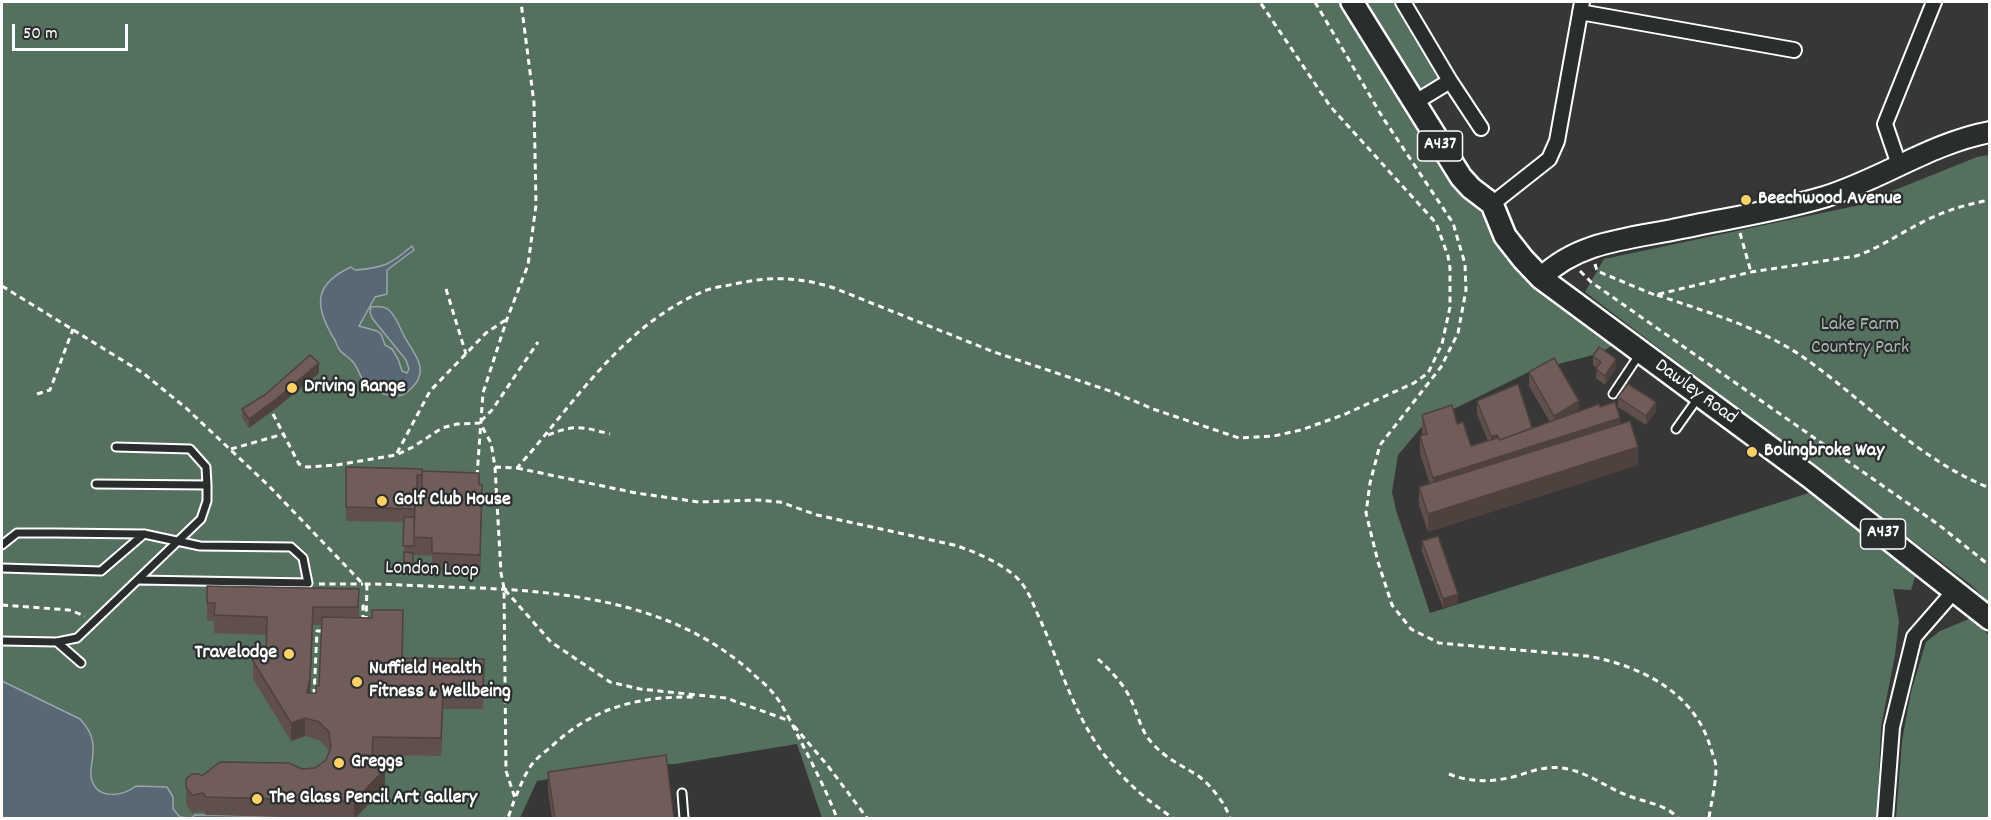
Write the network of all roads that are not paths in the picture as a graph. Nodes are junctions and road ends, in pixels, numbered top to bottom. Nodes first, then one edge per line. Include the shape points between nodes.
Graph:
1 (1352, 2) edge
2 (1403, 2) edge
3 (1934, 2) edge
4 (1581, 7) edge
5 (1794, 50) dead end
6 (1450, 81) junction
7 (1414, 103) junction
8 (1481, 128) dead end
9 (1989, 132) edge
10 (1899, 165) junction
11 (1492, 204) junction
12 (1541, 278) junction
13 (1641, 353) junction
14 (1613, 394) dead end
15 (1699, 396) junction
16 (1676, 429) dead end
17 (116, 447) dead end
18 (96, 484) dead end
19 (207, 485) junction
20 (144, 534) junction
21 (177, 542) junction
22 (2, 546) edge
23 (2, 568) edge
24 (139, 580) junction
25 (1955, 590) junction
26 (1989, 619) edge
27 (2, 641) edge
28 (57, 642) junction
29 (81, 663) dead end
30 (682, 793) dead end
31 (684, 819) edge
32 (1885, 819) edge

1 - 7 main road, A437
2 - 6 street
3 - 10 street via 1885,124
4 - 5 street
4 - 11 street via 1552,154
6 - 7 street
6 - 8 street
7 - 11 main road, A437 via 1461,177
9 - 10 street
10 - 12 street via 1824,197 1593,247 1566,257
11 - 12 main road, A437 via 1505,236
12 - 13 main road, Dawley Road / A437
13 - 14 lane
13 - 15 main road, Dawley Road / A437
15 - 16 lane
15 - 25 main road, Dawley Road / A437
17 - 19 lane via 190,449 206,467
18 - 19 lane
19 - 21 lane via 201,519
20 - 21 lane
20 - 22 lane via 17,533
20 - 23 lane via 101,571
21 - 24 lane
21 - 24 lane via 291,547 303,558 308,583
24 - 28 lane via 76,638
25 - 26 main road, Dawley Road / A437
25 - 32 street via 1914,637 1892,727
27 - 28 lane
28 - 29 lane
30 - 31 lane

